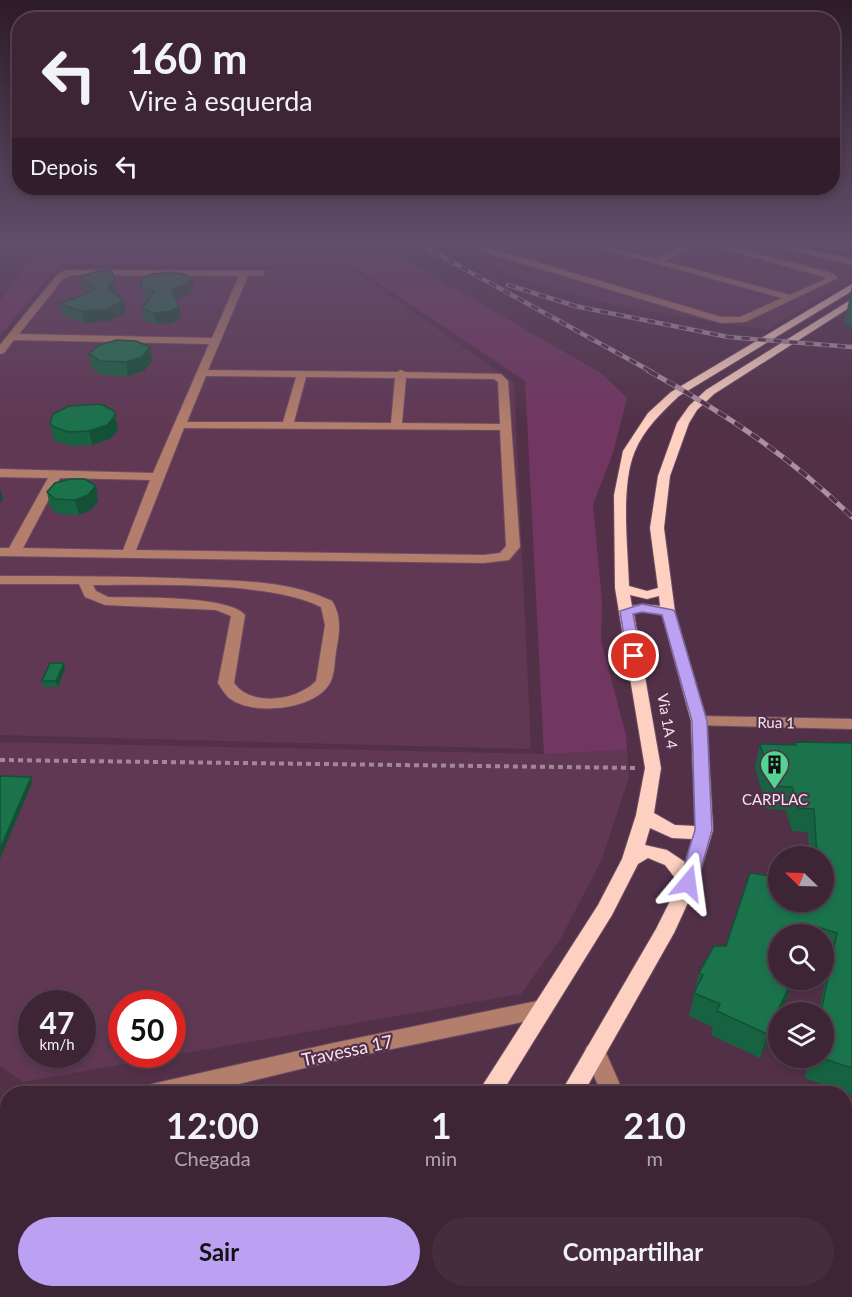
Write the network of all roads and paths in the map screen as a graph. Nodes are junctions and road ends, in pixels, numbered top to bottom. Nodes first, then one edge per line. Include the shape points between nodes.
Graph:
1 (38, 305) edge
2 (231, 305) edge
3 (669, 305) edge
4 (774, 305) edge
5 (823, 305) edge
6 (848, 305) edge
7 (11, 337) junction
8 (215, 341) junction
9 (0, 351) edge
10 (201, 373) junction
11 (302, 373) junction
12 (401, 373) junction
13 (181, 425) junction
14 (288, 425) junction
15 (396, 426) junction
16 (506, 427) junction
17 (0, 473) edge
18 (56, 475) junction
19 (157, 477) junction
20 (7, 552) edge
21 (129, 554) junction
22 (0, 580) edge
23 (84, 581) junction
24 (622, 588) junction
25 (666, 590) junction
26 (626, 611) junction
27 (668, 612) junction
28 (699, 721) junction
29 (852, 724) edge
30 (0, 760) edge
31 (653, 768) junction
32 (645, 815) junction
33 (704, 830) junction
34 (631, 859) junction
35 (688, 883) junction
36 (542, 1009) junction
37 (595, 1053) junction
38 (189, 1086) edge
39 (493, 1086) edge
40 (576, 1086) edge
41 (609, 1086) edge

1 - 7 street
2 - 8 street
3 - 4 street via 721,320 742,320
5 - 24 main road, Via 1A 4 via 675,394 642,428 629,451 620,495
6 - 25 main road, Via 1A 4 via 710,392 688,415 664,476 658,507
7 - 8 street
7 - 9 street
8 - 10 street
10 - 11 street
10 - 13 street
11 - 12 street
11 - 14 street
12 - 15 street
12 - 16 street via 497,376 503,381
13 - 14 street
13 - 19 street
14 - 15 street
15 - 16 street
16 - 21 street via 514,543 510,552 498,559
17 - 18 street
18 - 19 street
18 - 20 street
19 - 21 street
20 - 21 street
22 - 23 street
23 - 23 street via 90,594 105,601 216,606 238,615 226,683 233,694 245,700 263,703 300,699 323,683 333,618 328,605 319,597 283,589
24 - 25 main road via 647,595
24 - 26 main road, Via 1A 4
25 - 27 main road, Via 1A 4
26 - 27 main road via 642,608
26 - 31 main road, Via 1A 4
27 - 28 main road, Via 1A 4
28 - 29 street, Rua 1
28 - 33 main road, Via 1A 4
30 - 31 path via 482,770
31 - 32 main road, Via 1A 4
32 - 33 main road via 675,834
32 - 34 main road, Via 1A 4
33 - 35 main road, Via 1A 4
34 - 35 main road via 646,851 667,856
34 - 36 main road, Via 1A 4 via 605,910
35 - 37 main road, Via 1A 4
36 - 38 street, Travessa 17
36 - 39 main road, Via 1A 4
37 - 40 main road, Via 1A 4
37 - 41 street

